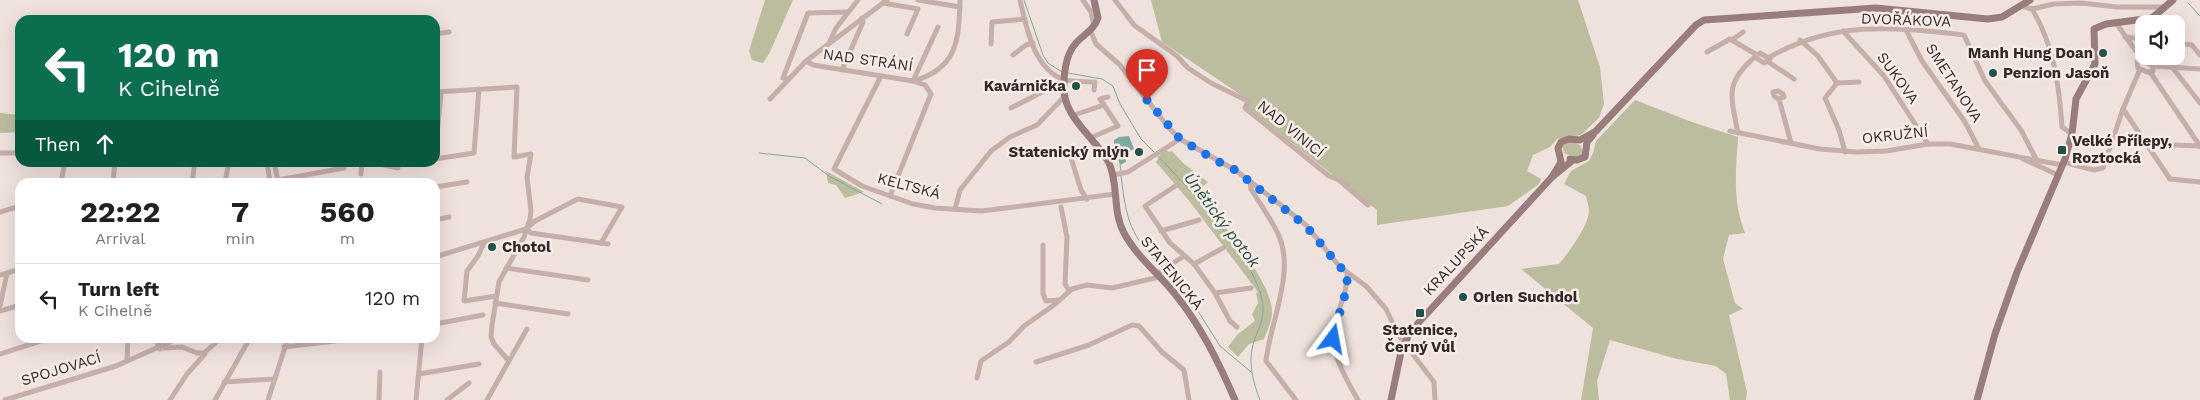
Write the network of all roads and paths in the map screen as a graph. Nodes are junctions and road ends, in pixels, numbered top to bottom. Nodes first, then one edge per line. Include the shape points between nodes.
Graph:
1 (858, 0) edge
2 (918, 0) edge
3 (960, 0) edge
4 (1020, 0) edge
5 (1083, 0) edge
6 (1115, 0) edge
7 (2030, 0) edge
8 (2173, 0) edge
9 (885, 1) edge
10 (1096, 1) edge
11 (2022, 6) junction
12 (960, 7) junction
13 (2164, 7) junction
14 (2032, 8) junction
15 (848, 12) junction
16 (862, 18) junction
17 (1025, 19) junction
18 (2116, 23) junction
19 (938, 27) dead end
20 (1093, 30) junction
21 (1906, 30) junction
22 (450, 32) dead end
23 (1743, 32) dead end
24 (1843, 32) junction
25 (440, 33) edge
26 (907, 34) dead end
27 (2126, 38) junction
28 (2135, 38) edge
29 (1732, 40) junction
30 (1800, 40) junction
31 (830, 41) junction
32 (1033, 43) junction
33 (991, 44) dead end
34 (2185, 45) edge
35 (2135, 51) edge
36 (1707, 52) dead end
37 (1014, 55) dead end
38 (2200, 55) edge
39 (1756, 56) junction
40 (1768, 60) junction
41 (806, 61) junction
42 (2137, 65) edge
43 (2152, 66) joint
44 (2172, 67) junction
45 (2140, 69) junction
46 (2200, 69) edge
47 (842, 70) junction
48 (2150, 72) junction
49 (1066, 75) junction
50 (881, 76) junction
51 (785, 78) junction
52 (1794, 79) dead end
53 (913, 81) junction
54 (1837, 82) junction
55 (1859, 82) dead end
56 (1063, 87) junction
57 (480, 89) junction
58 (1094, 90) dead end
59 (440, 92) edge
60 (441, 95) dead end
61 (1064, 97) junction
62 (1108, 97) dead end
63 (770, 99) dead end
64 (1779, 99) dead end
65 (440, 104) edge
66 (2200, 104) edge
67 (1104, 105) junction
68 (1011, 108) dead end
69 (2123, 109) junction
70 (1074, 115) junction
71 (1596, 131) junction
72 (1730, 131) dead end
73 (1738, 133) junction
74 (2072, 134) junction
75 (1090, 138) junction
76 (1180, 139) junction
77 (1575, 140) junction
78 (1791, 143) junction
79 (1928, 144) junction
80 (2147, 144) junction
81 (2200, 146) edge
82 (1586, 148) junction
83 (1979, 149) junction
84 (1560, 152) junction
85 (1845, 152) junction
86 (0, 153) edge
87 (15, 153) edge
88 (2016, 156) junction
89 (440, 158) edge
90 (1071, 158) dead end
91 (2036, 159) junction
92 (1574, 160) junction
93 (2063, 164) junction
94 (268, 167) edge
95 (274, 167) edge
96 (361, 167) edge
97 (393, 167) edge
98 (344, 168) dead end
99 (398, 168) dead end
100 (275, 173) junction
101 (269, 174) junction
102 (360, 174) dead end
103 (1119, 174) junction
104 (2058, 176) junction
105 (1552, 177) junction
106 (270, 178) edge
107 (277, 178) edge
108 (297, 178) edge
109 (467, 182) dead end
110 (1250, 182) junction
111 (2200, 182) edge
112 (1177, 185) dead end
113 (440, 187) edge
114 (1114, 194) junction
115 (890, 196) junction
116 (1088, 199) junction
117 (1368, 205) dead end
118 (1061, 207) dead end
119 (15, 208) edge
120 (955, 209) junction
121 (0, 212) edge
122 (449, 217) dead end
123 (440, 219) edge
124 (1199, 220) dead end
125 (526, 229) junction
126 (1161, 231) junction
127 (484, 243) junction
128 (601, 243) junction
129 (608, 244) dead end
130 (1043, 246) dead end
131 (1223, 248) dead end
132 (440, 256) edge
133 (1184, 256) junction
134 (1194, 264) junction
135 (506, 268) junction
136 (15, 270) edge
137 (1161, 272) junction
138 (1347, 272) junction
139 (7, 273) junction
140 (0, 275) edge
141 (588, 280) dead end
142 (1251, 288) dead end
143 (1068, 291) junction
144 (1215, 293) junction
145 (496, 296) junction
146 (1060, 300) junction
147 (495, 303) junction
148 (0, 306) edge
149 (15, 306) edge
150 (0, 311) edge
151 (568, 314) dead end
152 (483, 315) dead end
153 (440, 323) edge
154 (1237, 327) dead end
155 (527, 329) dead end
156 (1404, 342) junction
157 (34, 343) edge
158 (128, 343) edge
159 (157, 343) edge
160 (170, 343) edge
161 (216, 343) edge
162 (247, 343) edge
163 (286, 343) edge
164 (318, 343) edge
165 (422, 343) edge
166 (284, 347) junction
167 (160, 349) junction
168 (207, 352) junction
169 (0, 354) edge
170 (508, 360) junction
171 (127, 361) junction
172 (1036, 362) dead end
173 (480, 364) dead end
174 (380, 372) dead end
175 (419, 374) junction
176 (977, 378) dead end
177 (275, 379) junction
178 (224, 382) junction
179 (469, 383) dead end
180 (5, 400) edge
181 (170, 400) edge
182 (215, 400) edge
183 (268, 400) edge
184 (380, 400) edge
185 (416, 400) edge
186 (448, 400) edge
187 (487, 400) edge
188 (1189, 400) edge
189 (1235, 400) edge
190 (1296, 400) edge
191 (1358, 400) edge
192 (1391, 400) edge
193 (1435, 400) edge
194 (1977, 400) edge

1 - 15 street
2 - 12 street
3 - 12 street, NAD STRÁNÍ
4 - 17 street
5 - 20 street via 1091,12
6 - 117 street, NAD VINICÍ via 1120,13 1148,38 1180,58 1189,69 1248,101 1245,108
7 - 11 street
8 - 13 street
9 - 16 street
9 - 26 street via 918,9
10 - 20 street via 1097,24
11 - 14 street
11 - 71 street via 2002,17 1988,19 1876,8 1715,18 1698,24 1675,45
12 - 53 street, NAD STRÁNÍ via 959,26 946,65
13 - 14 street via 2070,3
13 - 18 street via 2157,16 2146,20
14 - 74 street via 2059,87 2063,129
15 - 31 street
15 - 51 street via 808,12
16 - 31 street
16 - 47 street
17 - 32 street
17 - 33 street via 992,22
18 - 27 street
18 - 74 street via 2101,25 2093,32 2095,64 2076,99
19 - 53 street
20 - 49 street, STATENICKÁ via 1070,50
20 - 76 street via 1096,44 1119,64
21 - 24 street, DVOŘÁKOVA
21 - 83 street, SMETANOVA via 1922,61 1965,122
21 - 91 street, DVOŘÁKOVA via 1964,36 1985,81 2021,130
22 - 25 street
23 - 29 street
24 - 30 street, DVOŘÁKOVA
24 - 79 street, SUKOVA via 1884,76
27 - 28 street
27 - 35 street
29 - 36 street via 1728,39
29 - 39 street
30 - 40 street, DVOŘÁKOVA via 1782,48
30 - 54 street via 1818,56
31 - 41 street
32 - 37 street
32 - 49 street via 1041,62 1060,78
34 - 38 street via 2193,46
39 - 40 street via 1760,53
39 - 73 street via 1739,70 1733,82 1732,98
40 - 52 street
41 - 47 street, NAD STRÁNÍ
41 - 51 street
42 - 45 street
43 - 44 street
43 - 48 street via 2154,70
44 - 46 street
44 - 66 street
45 - 48 street
45 - 69 street
47 - 50 street, NAD STRÁNÍ
48 - 81 street
49 - 56 street, STATENICKÁ
49 - 58 street via 1095,82
50 - 53 street, NAD STRÁNÍ
50 - 115 street, KELTSKÁ via 834,169 862,186
51 - 63 street
53 - 115 street via 925,86 931,94
54 - 55 street
54 - 85 street via 1825,98
56 - 61 street, STATENICKÁ
56 - 68 street via 1048,90
57 - 59 street
57 - 89 street via 474,153
57 - 125 street via 517,87 514,157 531,154 527,177 531,211
60 - 65 street
61 - 70 street, STATENICKÁ
61 - 120 street via 1037,125 1010,136 991,151 960,190
62 - 67 street via 1100,99
64 - 78 street via 1789,125
67 - 70 street
67 - 75 street via 1118,126
69 - 80 street
69 - 93 street, OKRUŽNÍ via 2103,168 2094,170
70 - 75 street, STATENICKÁ
71 - 77 street
71 - 82 street
72 - 73 street, OKRUŽNÍ
73 - 78 street, OKRUŽNÍ
74 - 93 street
75 - 103 street, STATENICKÁ
76 - 103 street
76 - 110 street
77 - 82 street
77 - 84 street via 1561,142
78 - 85 street, OKRUŽNÍ
79 - 83 street, OKRUŽNÍ
79 - 85 street, OKRUŽNÍ via 1877,152
80 - 81 street
80 - 111 street via 2170,178
82 - 92 street via 1585,157
83 - 88 street, OKRUŽNÍ
84 - 92 street
84 - 105 street via 1561,162
86 - 87 street
88 - 91 street, OKRUŽNÍ
88 - 104 street
90 - 116 street via 1081,190
91 - 93 street, OKRUŽNÍ
92 - 105 street, KRALUPSKÁ
93 - 104 street
94 - 101 street
95 - 100 street
96 - 102 street
97 - 99 street
98 - 108 street
100 - 101 street
100 - 107 street
101 - 106 street
103 - 114 street, STATENICKÁ
104 - 194 street via 2017,272
105 - 156 street, KRALUPSKÁ via 1422,317
109 - 113 street
110 - 138 street via 1306,226
110 - 190 street via 1279,236 1285,257 1280,304 1266,361
112 - 126 street via 1145,206
114 - 116 street, KELTSKÁ
114 - 137 street, STATENICKÁ via 1116,215 1122,230 1139,256
115 - 120 street, KELTSKÁ via 913,204
116 - 120 street, KELTSKÁ via 982,210
118 - 143 street via 1067,236 1065,284
119 - 121 street
122 - 123 street
124 - 126 street
125 - 127 street
125 - 128 street
125 - 128 street via 578,199 622,207
125 - 135 street
126 - 133 street
127 - 132 street
127 - 145 street via 467,271 464,301
128 - 129 street
130 - 146 street via 1043,294 1046,301
131 - 134 street
133 - 134 street
133 - 137 street
134 - 144 street
135 - 141 street
135 - 145 street
136 - 139 street
137 - 143 street via 1112,288 1087,285
137 - 189 street, STATENICKÁ via 1205,338
138 - 156 street via 1366,286 1386,309
138 - 191 street via 1333,339 1336,356
139 - 140 street
139 - 148 street
142 - 144 street
143 - 146 street
144 - 154 street via 1230,321
145 - 147 street
146 - 176 street via 981,361
147 - 151 street
147 - 170 street via 491,337
149 - 150 street
152 - 153 street
155 - 170 street
156 - 192 street, KRALUPSKÁ
156 - 193 street via 1434,382
157 - 169 street
158 - 171 street
159 - 167 street
160 - 167 street, SPOJOVACÍ
161 - 168 street
162 - 178 street
163 - 166 street
164 - 166 street
165 - 175 street
166 - 177 street
167 - 168 street via 188,348 201,354
167 - 171 street, SPOJOVACÍ
168 - 181 street
170 - 187 street
171 - 180 street, SPOJOVACÍ
172 - 188 street via 1089,345 1132,325 1139,326 1162,352 1184,370
173 - 175 street
174 - 184 street
175 - 185 street
177 - 178 street
177 - 183 street
178 - 182 street
179 - 186 street

